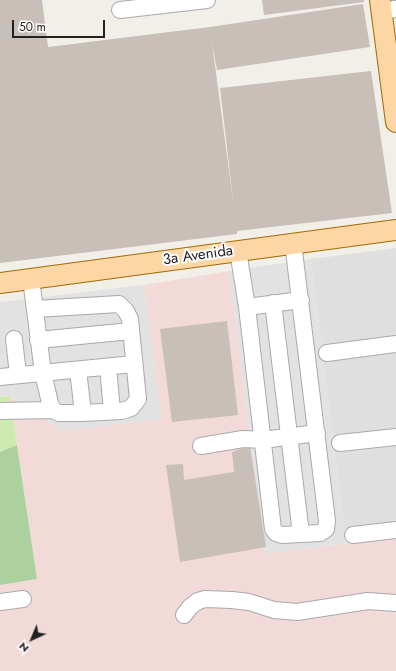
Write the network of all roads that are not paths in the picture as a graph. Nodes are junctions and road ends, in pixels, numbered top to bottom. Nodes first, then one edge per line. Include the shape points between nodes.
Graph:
1 (207, 0) edge
2 (162, 3) edge
3 (386, 7) edge
4 (120, 11) edge
5 (396, 122) edge
6 (396, 230) edge
7 (294, 243) junction
8 (238, 251) junction
9 (31, 279) junction
10 (0, 283) edge
11 (301, 300) junction
12 (273, 303) junction
13 (247, 307) junction
14 (35, 309) junction
15 (131, 331) junction
16 (14, 339) dead end
17 (38, 340) junction
18 (396, 344) edge
19 (327, 353) dead end
20 (134, 364) junction
21 (108, 367) junction
22 (78, 370) junction
23 (43, 373) junction
24 (18, 375) junction
25 (0, 377) edge
26 (53, 410) junction
27 (0, 411) edge
28 (112, 411) junction
29 (83, 413) junction
30 (317, 433) junction
31 (289, 437) junction
32 (396, 437) edge
33 (263, 440) junction
34 (340, 443) dead end
35 (201, 446) dead end
36 (396, 530) edge
37 (301, 534) junction
38 (353, 535) dead end
39 (23, 599) dead end
40 (0, 602) edge
41 (396, 603) edge
42 (184, 614) dead end

1 - 2 street
2 - 4 street
3 - 5 main road
6 - 7 main road, 3a Avenida
7 - 8 main road, 3a Avenida
7 - 11 street
8 - 9 main road, 3a Avenida
8 - 13 street
9 - 10 main road, 3a Avenida
9 - 14 street
11 - 12 street
11 - 30 street
12 - 13 street
12 - 31 street
13 - 33 street
14 - 15 street via 119,304 130,319
14 - 17 street
15 - 17 street
15 - 20 street
16 - 24 street
17 - 23 street
18 - 19 street
20 - 21 street
20 - 28 street via 138,399 131,408
21 - 22 street
21 - 28 street
22 - 23 street
22 - 29 street
23 - 24 street
23 - 26 street
24 - 25 street
26 - 27 street
26 - 29 street via 59,413
28 - 29 street
30 - 31 street
30 - 37 street via 326,529 320,533
31 - 33 street
31 - 37 street
32 - 34 street
33 - 35 street via 243,439
33 - 37 street via 273,529 282,535
36 - 38 street
39 - 40 street
41 - 42 street via 368,601 297,612 274,610 249,602 205,599 198,601

